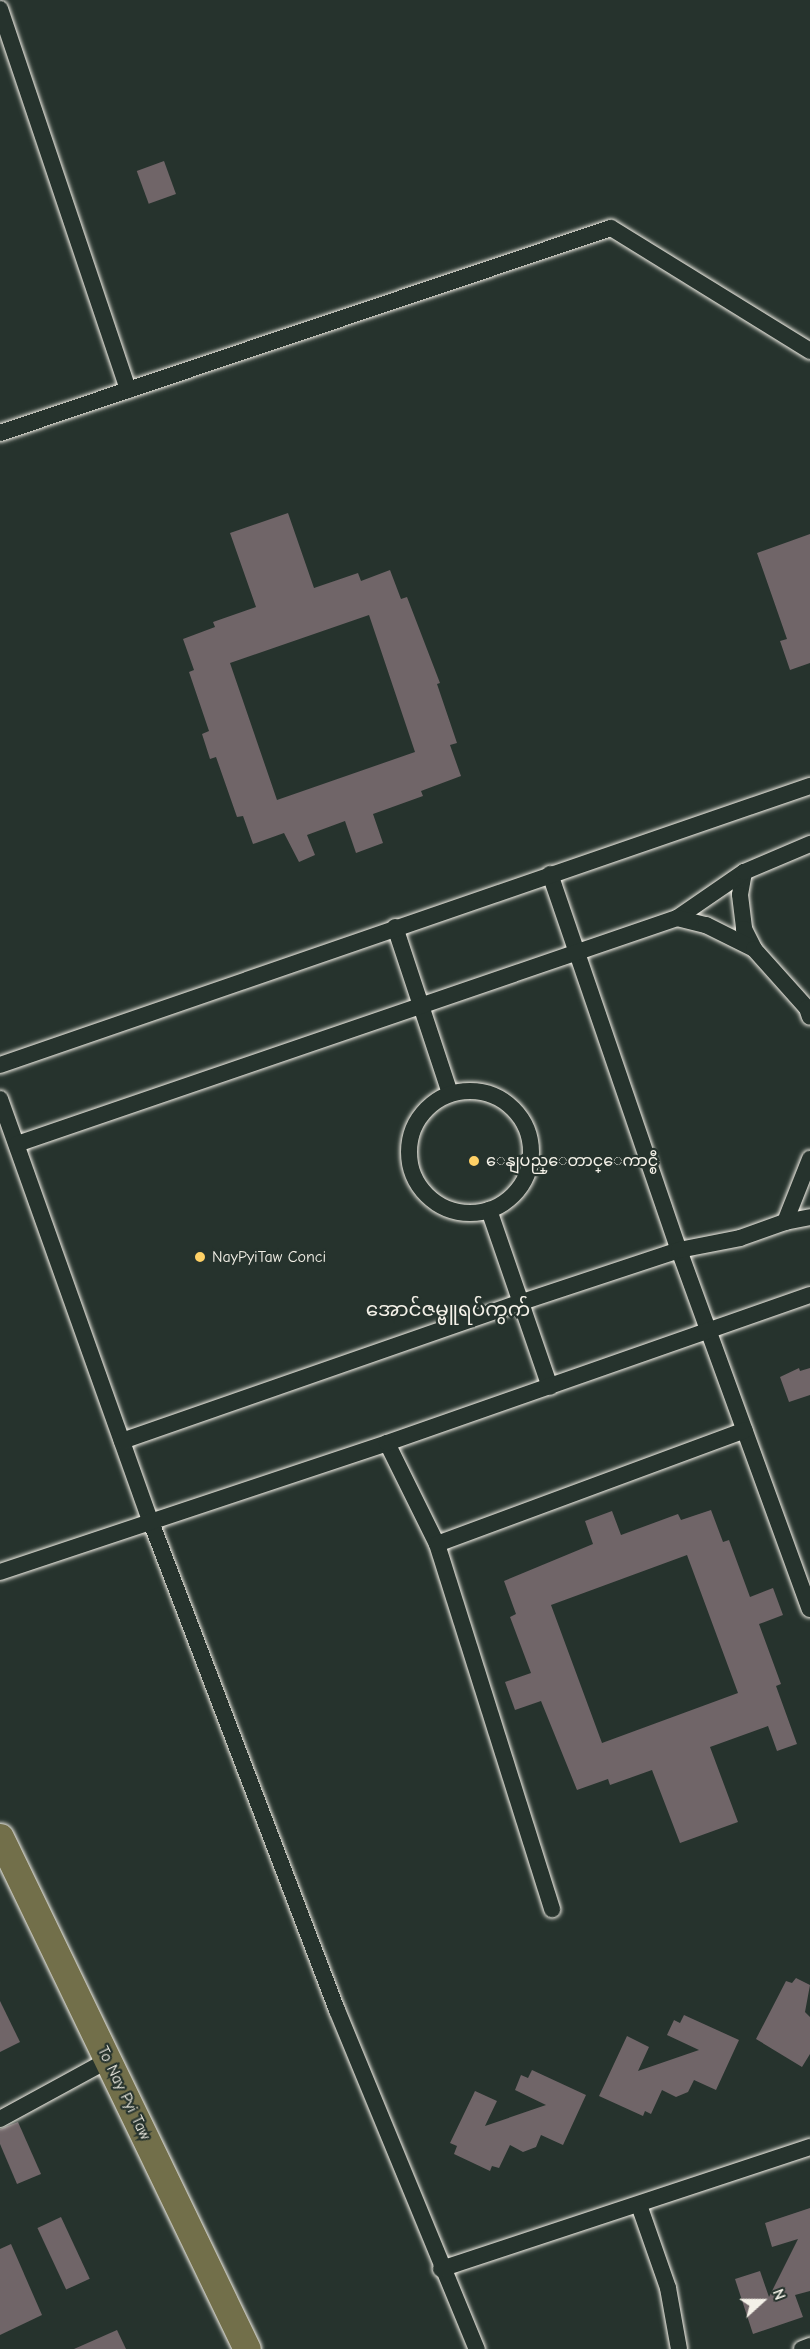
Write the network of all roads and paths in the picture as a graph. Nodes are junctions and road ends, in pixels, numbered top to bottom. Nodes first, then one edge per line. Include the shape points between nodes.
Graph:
1 (0, 9) edge
2 (810, 351) edge
3 (128, 390) junction
4 (0, 433) edge
5 (810, 786) edge
6 (810, 844) edge
7 (744, 872) junction
8 (550, 874) junction
9 (677, 918) junction
10 (395, 927) junction
11 (754, 949) junction
12 (579, 952) junction
13 (422, 1007) junction
14 (810, 1017) edge
15 (0, 1065) edge
16 (450, 1093) junction
17 (0, 1099) edge
18 (17, 1144) junction
19 (810, 1159) edge
20 (489, 1210) junction
21 (810, 1217) edge
22 (785, 1222) junction
23 (679, 1250) junction
24 (810, 1295) edge
25 (519, 1303) junction
26 (710, 1332) junction
27 (550, 1387) junction
28 (745, 1430) junction
29 (122, 1441) junction
30 (387, 1443) junction
31 (151, 1522) junction
32 (437, 1544) junction
33 (0, 1572) edge
34 (810, 1609) edge
35 (0, 1837) edge
36 (552, 1909) dead end
37 (108, 2060) junction
38 (0, 2119) edge
39 (810, 2147) edge
40 (639, 2205) junction
41 (441, 2269) junction
42 (810, 2346) edge
43 (247, 2349) edge
44 (477, 2349) edge
45 (679, 2349) edge
46 (802, 2349) edge

1 - 3 street
2 - 3 street via 611,228
3 - 4 street
5 - 8 street
6 - 7 street
7 - 9 street
7 - 11 street via 740,896 744,929
8 - 10 street
8 - 12 street
9 - 11 street via 706,925
9 - 12 street
10 - 13 street
10 - 15 street
11 - 14 street via 807,1008
12 - 13 street
12 - 23 street
13 - 16 street
13 - 18 street
16 - 20 street via 431,1104 417,1120 409,1157 414,1177 427,1195 444,1207 465,1213
16 - 20 street via 469,1090 490,1094 509,1104 523,1120 531,1143 530,1164 522,1184 508,1200
17 - 18 street
18 - 29 street
19 - 22 street
20 - 25 street
21 - 22 street
22 - 23 street via 740,1238
23 - 25 street
23 - 26 street
24 - 26 street
25 - 27 street
25 - 29 street
26 - 27 street
26 - 28 street
27 - 30 street
28 - 32 street
28 - 34 street
29 - 31 street
30 - 31 street
30 - 32 street
31 - 33 street
31 - 41 street via 337,2010
32 - 36 street
35 - 37 main road, To Nay Pyi Taw
37 - 38 street
37 - 43 main road, To Nay Pyi Taw
39 - 40 street
40 - 41 street
40 - 45 street via 668,2288
41 - 44 street
42 - 46 street

